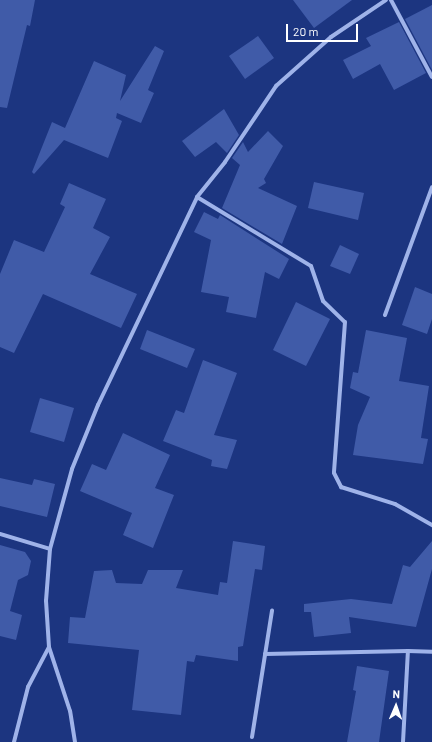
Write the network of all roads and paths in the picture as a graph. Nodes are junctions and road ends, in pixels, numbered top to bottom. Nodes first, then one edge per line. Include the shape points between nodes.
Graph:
1 (386, 0) edge
2 (391, 0) edge
3 (432, 77) edge
4 (432, 187) edge
5 (197, 197) junction
6 (385, 315) dead end
7 (432, 524) edge
8 (0, 534) edge
9 (50, 549) junction
10 (272, 611) dead end
11 (49, 647) junction
12 (408, 651) junction
13 (432, 652) edge
14 (265, 654) junction
15 (252, 737) dead end
16 (14, 742) edge
17 (75, 742) edge
18 (402, 742) edge

1 - 5 street via 331,37 276,86 225,162
2 - 3 street
4 - 6 street
5 - 7 street via 311,266 323,301 345,322 334,473 341,486 394,504
5 - 9 street via 98,405 72,469
8 - 9 street
9 - 11 street via 46,601
10 - 14 street
11 - 16 street via 28,687
11 - 17 street via 70,711
12 - 13 street
12 - 14 street
12 - 18 street
14 - 15 street

